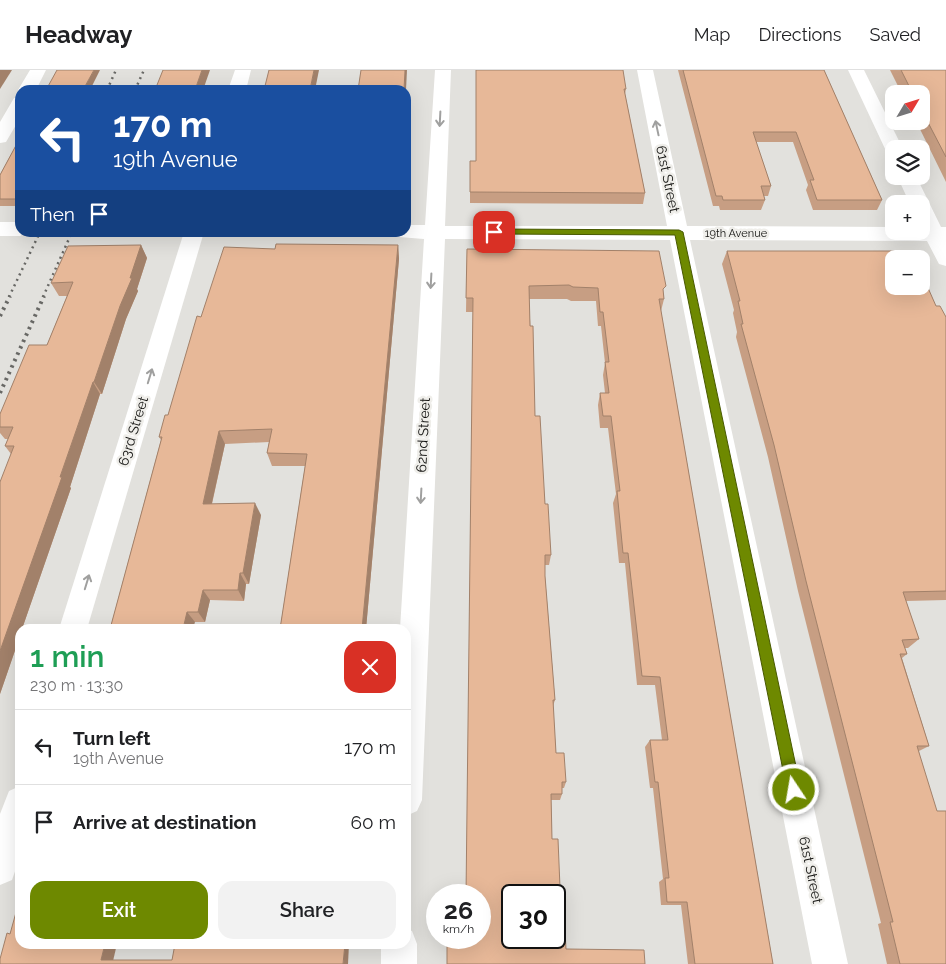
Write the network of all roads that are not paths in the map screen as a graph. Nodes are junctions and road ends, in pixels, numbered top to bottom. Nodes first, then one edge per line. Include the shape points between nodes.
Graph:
1 (38, 70) edge
2 (243, 70) edge
3 (443, 70) edge
4 (645, 70) edge
5 (856, 70) edge
6 (30, 85) edge
7 (238, 85) edge
8 (15, 111) edge
9 (0, 138) edge
10 (889, 140) edge
11 (930, 220) edge
12 (0, 229) edge
13 (15, 229) edge
14 (411, 232) edge
15 (433, 232) junction
16 (679, 232) junction
17 (940, 234) edge
18 (192, 237) edge
19 (946, 259) edge
20 (75, 624) edge
21 (411, 695) edge
22 (15, 818) edge
23 (0, 868) edge
24 (400, 949) edge
25 (398, 964) edge
26 (830, 964) edge

1 - 6 street
2 - 7 street
3 -> 15 street, 62nd Street
16 -> 4 street, 61st Street
5 - 10 street
8 - 9 street
11 - 17 street
12 - 13 street
14 - 15 street, 19th Avenue
15 - 16 street, 19th Avenue
15 -> 21 street, 62nd Street
16 - 17 street, 19th Avenue
16 - 26 street, 61st Street
17 - 19 street
20 -> 18 street, 63rd Street
22 - 23 street
24 - 25 street

